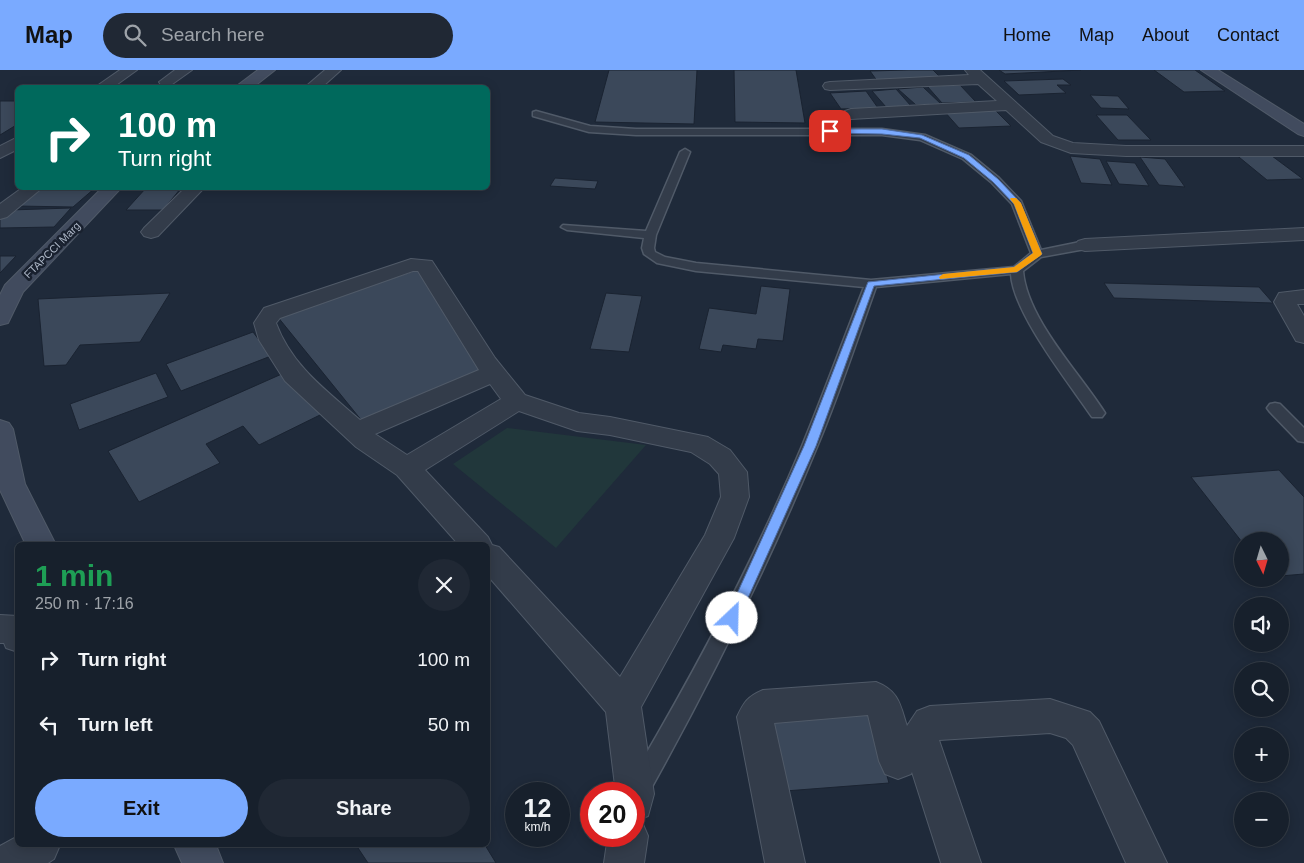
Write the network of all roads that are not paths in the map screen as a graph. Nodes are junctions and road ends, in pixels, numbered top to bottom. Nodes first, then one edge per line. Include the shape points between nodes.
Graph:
1 (130, 70) edge
2 (185, 70) edge
3 (268, 70) edge
4 (334, 70) edge
5 (1208, 70) edge
6 (977, 74) edge
7 (166, 82) dead end
8 (106, 85) edge
9 (246, 85) edge
10 (315, 85) edge
11 (830, 86) dead end
12 (1010, 105) junction
13 (536, 114) dead end
14 (851, 114) dead end
15 (1302, 127) edge
16 (15, 144) edge
17 (1304, 151) edge
18 (685, 152) dead end
19 (0, 153) edge
20 (30, 190) edge
21 (110, 190) edge
22 (193, 190) edge
23 (0, 213) edge
24 (567, 227) dead end
25 (151, 232) dead end
26 (1304, 234) edge
27 (650, 235) junction
28 (1085, 245) joint
29 (1037, 254) junction
30 (1017, 270) junction
31 (871, 284) junction
32 (1304, 297) edge
33 (0, 318) edge
34 (1304, 336) edge
35 (494, 373) junction
36 (516, 401) junction
37 (1275, 408) dead end
38 (1097, 413) dead end
39 (0, 429) edge
40 (356, 432) junction
41 (1304, 437) edge
42 (407, 468) junction
43 (40, 542) edge
44 (474, 542) edge
45 (490, 558) edge
46 (0, 629) edge
47 (15, 633) edge
48 (623, 705) junction
49 (898, 761) dead end
50 (632, 782) edge
51 (643, 782) edge
52 (37, 847) edge
53 (195, 847) edge
54 (626, 847) edge
55 (11, 863) edge
56 (203, 863) edge
57 (624, 863) edge
58 (785, 863) edge
59 (961, 863) edge
60 (1147, 863) edge

1 - 8 street
2 - 7 street
3 - 9 street
4 - 10 street
5 - 15 street
6 - 11 street
6 - 12 street
12 - 14 street
12 - 17 street via 1047,139 1072,148
13 - 29 lane via 589,129 636,132 882,132 922,137 966,157 995,180 1017,203
16 - 19 street
18 - 27 lane
20 - 23 street
21 - 33 street, FTAPCCI Marg via 13,290
22 - 25 street
24 - 27 lane
26 - 28 street
27 - 31 lane via 650,254 661,260 696,268
28 - 29 lane
29 - 30 lane
30 - 31 lane
30 - 38 lane via 1018,286 1036,324
31 - 51 lane via 810,446 732,618
32 - 34 street via 1287,298 1285,302
35 - 36 street
35 - 40 street
35 - 40 street via 425,265 411,265 272,312 265,323 271,340 294,375
36 - 42 street
36 - 48 street via 577,422 699,444 720,457 734,472 736,497 719,538
37 - 41 lane
39 - 43 street via 11,484
40 - 42 street
42 - 44 street
45 - 48 street
46 - 47 street via 13,629
48 - 50 street
49 - 58 street via 883,706 876,698 763,707 754,718
52 - 55 street
53 - 56 street
54 - 57 street
59 - 60 street via 920,738 924,730 930,723 1050,716 1077,724 1086,733

